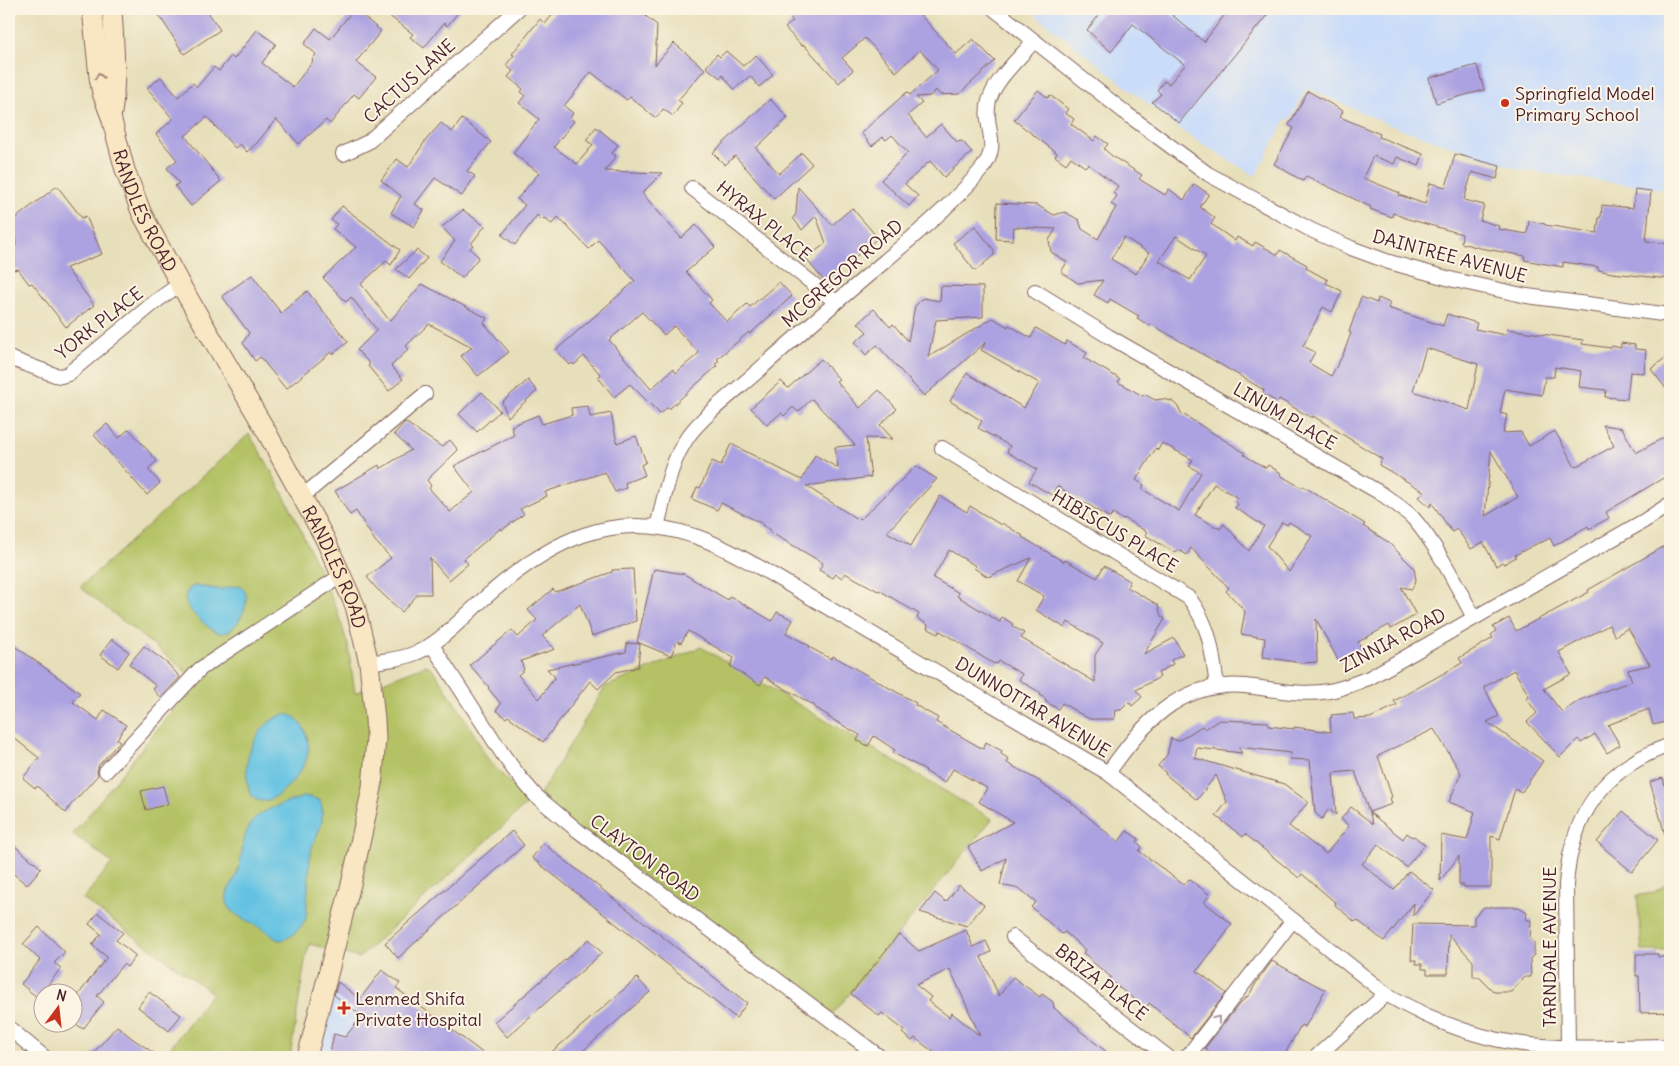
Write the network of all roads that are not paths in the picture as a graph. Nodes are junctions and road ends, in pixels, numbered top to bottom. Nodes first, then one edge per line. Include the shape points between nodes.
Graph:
1 (92, 9) edge
2 (112, 9) edge
3 (518, 9) edge
4 (994, 9) edge
5 (1034, 41) junction
6 (111, 117) junction
7 (343, 154) dead end
8 (692, 188) dead end
9 (180, 284) junction
10 (1036, 291) dead end
11 (836, 302) junction
12 (1670, 315) edge
13 (9, 358) edge
14 (425, 394) dead end
15 (942, 448) dead end
16 (303, 496) junction
17 (1670, 504) edge
18 (657, 527) junction
19 (342, 575) junction
20 (1474, 618) junction
21 (432, 644) junction
22 (369, 663) junction
23 (1217, 686) junction
24 (1670, 744) edge
25 (106, 771) dead end
26 (1108, 773) junction
27 (1294, 920) junction
28 (1014, 937) dead end
29 (1386, 994) junction
30 (9, 1028) edge
31 (1670, 1046) edge
32 (1568, 1047) junction
33 (44, 1057) edge
34 (307, 1057) edge
35 (880, 1057) edge
36 (1168, 1057) edge
37 (1187, 1057) edge
38 (1316, 1057) edge

6 -> 1 street, RANDLES ROAD via 99,76
2 - 6 street, RANDLES ROAD via 115,91
3 - 7 street, CACTUS LANE via 368,142
4 - 5 street, DAINTREE AVENUE
5 - 11 street, MCGREGOR ROAD via 994,88 988,115 992,144 983,168 932,220
5 - 12 street, DAINTREE AVENUE via 1208,174 1351,248 1454,280 1527,296
6 - 9 street, RANDLES ROAD via 142,214
8 - 11 street, HYRAX PLACE
9 - 13 street, YORK PLACE via 68,374 55,375
9 - 16 street, RANDLES ROAD
10 - 20 street, LINUM PLACE via 1400,507 1430,542
11 - 18 street, MCGREGOR ROAD via 688,436 669,476
14 - 16 street
15 - 23 street, HIBISCUS PLACE via 1188,598 1200,612 1211,642
16 - 19 street, RANDLES ROAD
17 - 20 street, ZINNIA ROAD
18 - 21 street, DUNNOTTAR AVENUE via 608,529 583,534 551,548 513,573
18 - 26 street, DUNNOTTAR AVENUE via 694,536 759,567
19 - 22 street, RANDLES ROAD via 357,615
19 - 25 street via 200,669
20 - 23 street, ZINNIA ROAD via 1368,678 1346,687 1301,693
21 - 22 street, DUNNOTTAR AVENUE via 414,654
21 - 35 street, CLAYTON ROAD via 504,756 536,796
22 - 34 street, RANDLES ROAD via 376,728 372,788
23 - 26 street, ZINNIA ROAD via 1185,696 1143,726
24 - 32 street, TARNDALE AVENUE via 1638,758 1614,776 1586,810 1575,834 1566,885
26 - 27 street, DUNNOTTAR AVENUE
27 - 29 street, DUNNOTTAR AVENUE
37 -> 27 street
28 - 36 street, BRIZA PLACE
29 - 32 street, DUNNOTTAR AVENUE via 1449,1026 1479,1035
29 - 38 street
30 - 33 street
31 - 32 street, DUNNOTTAR AVENUE

